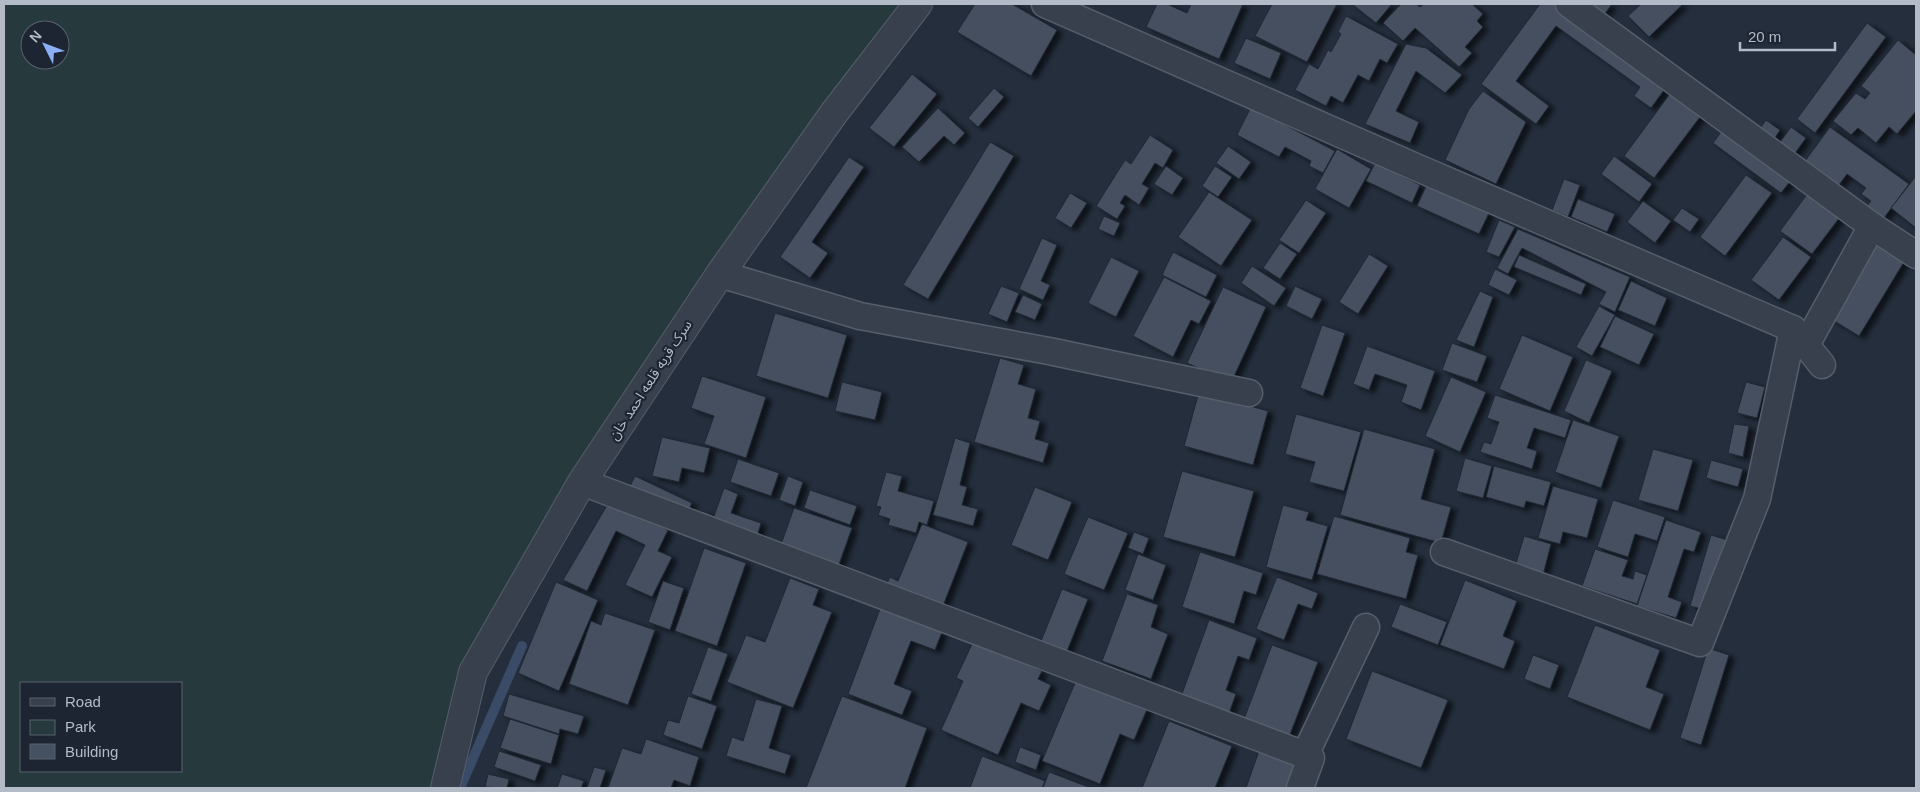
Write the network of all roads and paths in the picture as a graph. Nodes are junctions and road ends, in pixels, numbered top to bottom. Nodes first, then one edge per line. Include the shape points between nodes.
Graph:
1 (918, 4) edge
2 (1044, 4) edge
3 (1569, 4) edge
4 (1872, 226) junction
5 (1916, 255) edge
6 (720, 274) junction
7 (1807, 347) junction
8 (1249, 393) dead end
9 (582, 482) junction
10 (1444, 552) dead end
11 (1366, 627) dead end
12 (1304, 756) junction
13 (445, 788) edge
14 (1300, 788) edge

1 - 6 street, سرک قریه قلعه احمد خان via 834,113
2 - 7 street via 1418,168
3 - 4 street
4 - 5 street
4 - 7 street
6 - 8 street via 860,316 1049,350
6 - 9 street, سرک قریه قلعه احمد خان
7 - 10 street via 1757,498 1700,643
9 - 12 street
9 - 13 street, سرک قریه قلعه احمد خان via 473,672
11 - 12 street
12 - 14 street via 1311,758

